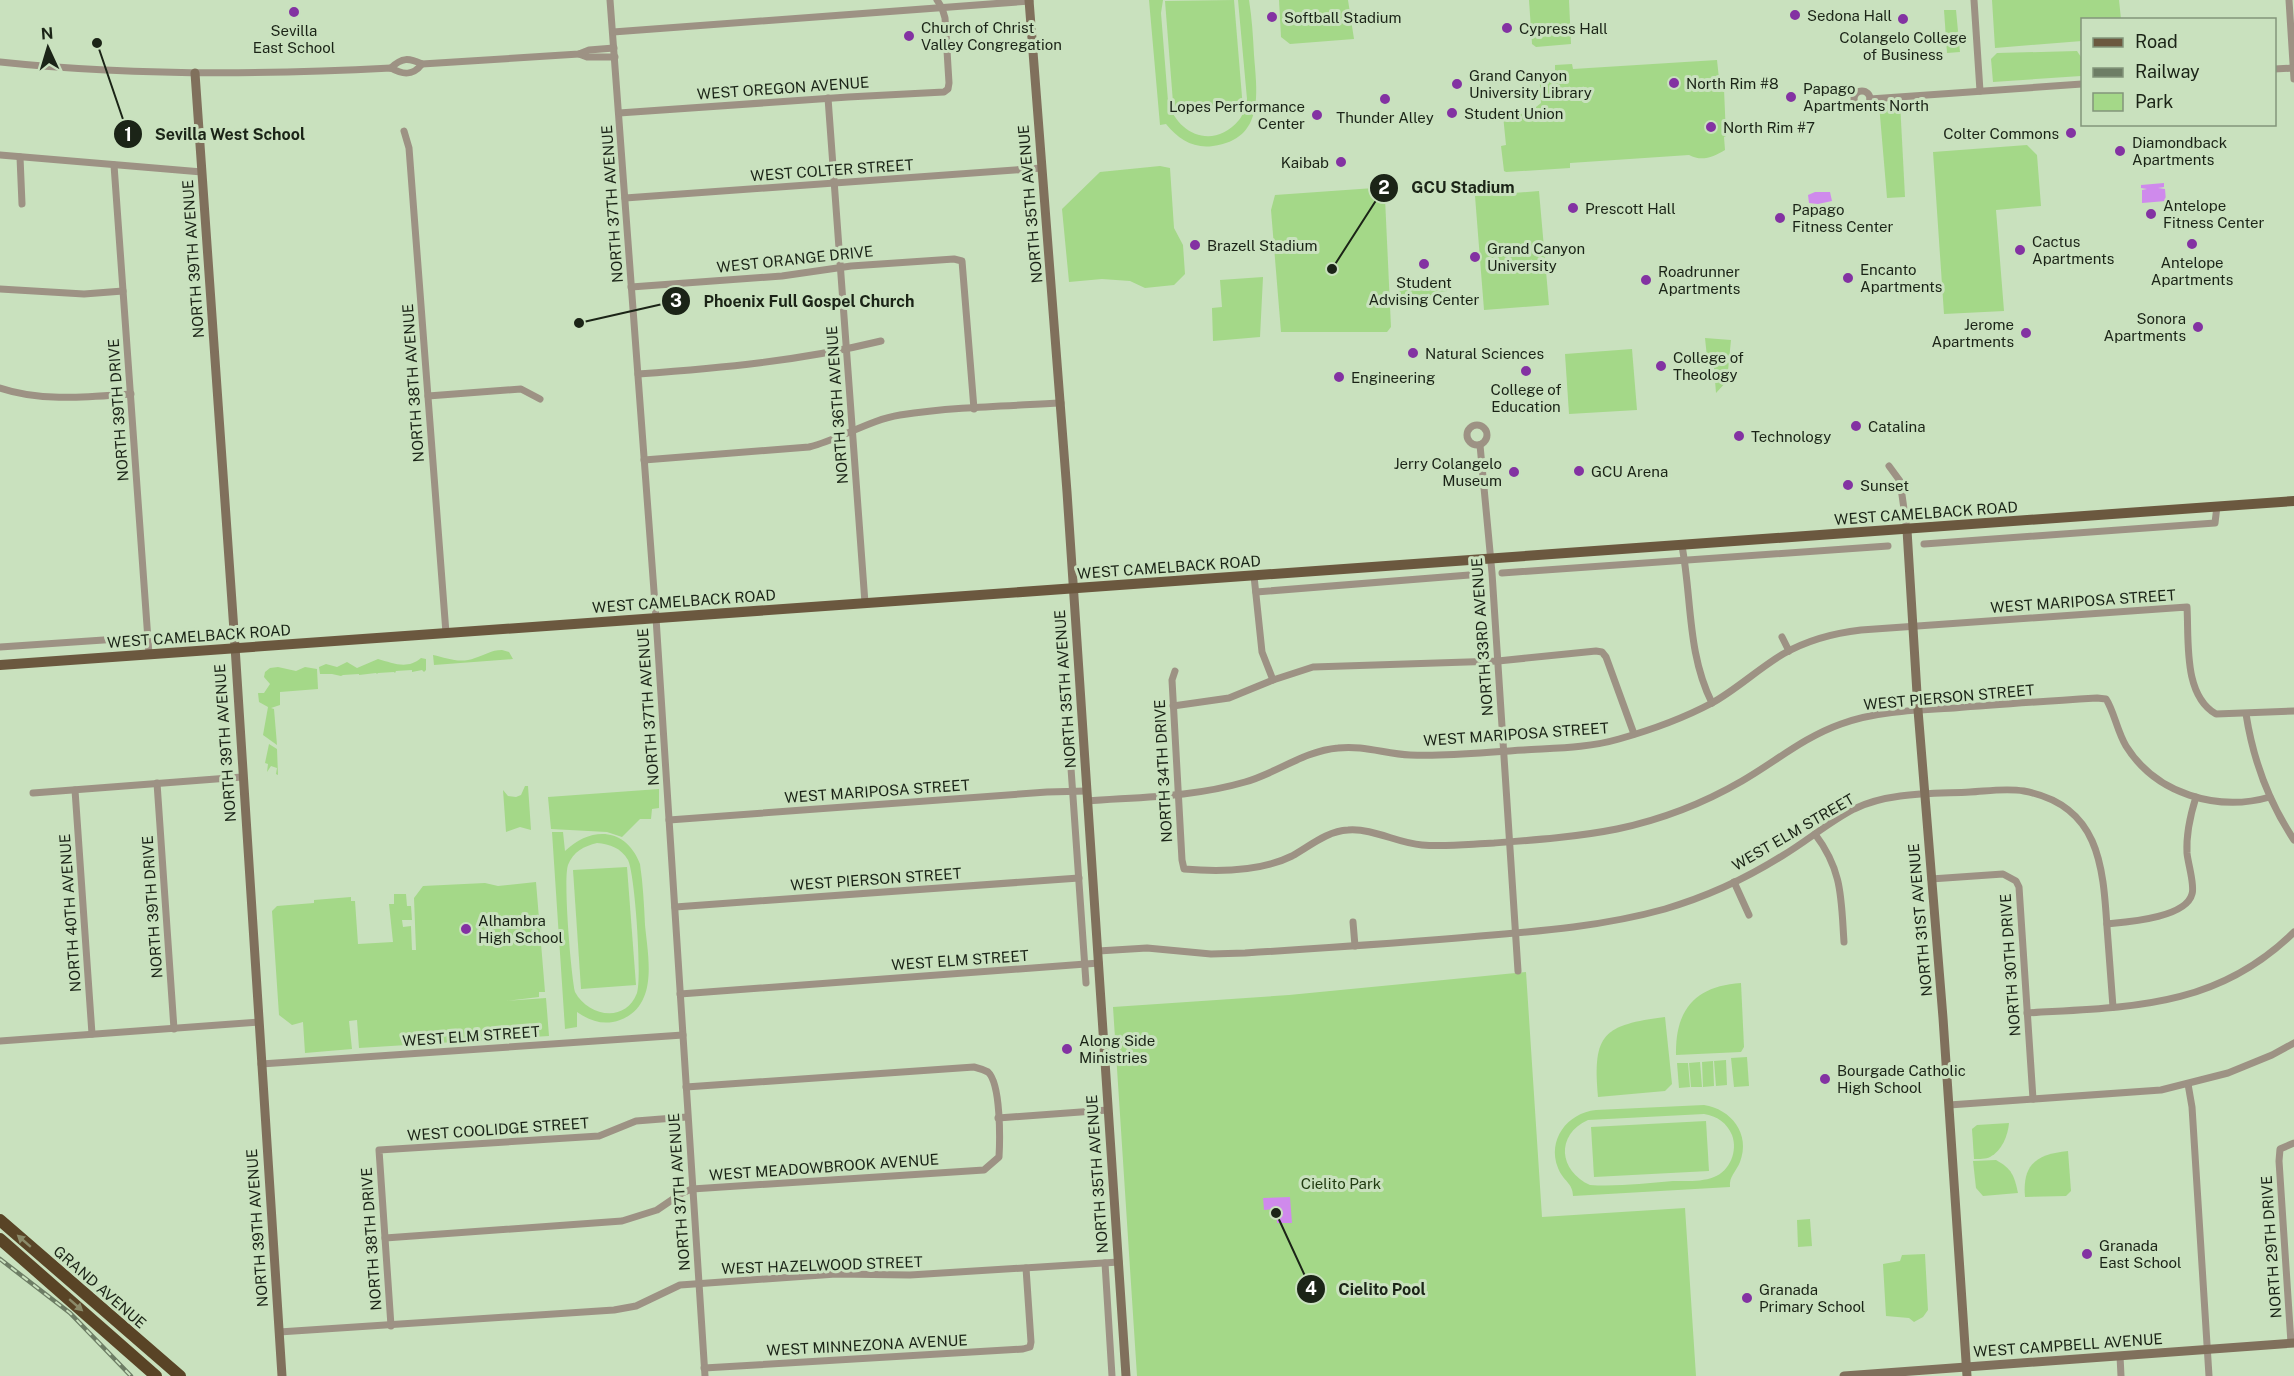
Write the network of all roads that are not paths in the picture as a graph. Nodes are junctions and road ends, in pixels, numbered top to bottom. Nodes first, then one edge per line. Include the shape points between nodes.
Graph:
1 (610, 0) edge
2 (937, 0) edge
3 (1974, 0) edge
4 (2289, 0) edge
5 (1029, 1) edge
6 (942, 8) junction
7 (613, 32) junction
8 (614, 48) junction
9 (579, 54) junction
10 (615, 57) junction
11 (0, 62) edge
12 (422, 64) junction
13 (392, 68) junction
14 (2294, 68) edge
15 (2276, 69) edge
16 (195, 73) junction
17 (2294, 79) edge
18 (2081, 84) edge
19 (1980, 91) junction
20 (828, 98) junction
21 (1870, 99) dead end
22 (619, 113) junction
23 (404, 131) dead end
24 (0, 155) edge
25 (20, 157) junction
26 (114, 165) junction
27 (1042, 168) junction
28 (202, 172) junction
29 (834, 183) junction
30 (625, 198) junction
31 (22, 204) dead end
32 (840, 267) junction
33 (631, 287) junction
34 (0, 289) edge
35 (123, 291) junction
36 (881, 340) dead end
37 (846, 349) junction
38 (638, 374) junction
39 (0, 388) edge
40 (131, 394) junction
41 (428, 396) junction
42 (540, 399) dead end
43 (1061, 402) junction
44 (974, 409) junction
45 (852, 433) junction
46 (1480, 445) dead end
47 (644, 460) junction
48 (1889, 466) dead end
49 (2294, 501) edge
50 (2217, 506) junction
51 (2058, 518) junction
52 (1907, 530) junction
53 (2060, 534) junction
54 (1796, 537) junction
55 (1924, 544) dead end
56 (1683, 546) junction
57 (1888, 546) dead end
58 (1588, 552) junction
59 (1797, 553) junction
60 (1491, 559) junction
61 (1685, 560) junction
62 (1370, 567) junction
63 (1589, 567) junction
64 (1502, 573) dead end
65 (1482, 574) dead end
66 (1254, 576) junction
67 (1371, 583) junction
68 (1074, 588) junction
69 (1256, 592) junction
70 (865, 603) junction
71 (656, 618) junction
72 (1914, 627) junction
73 (446, 633) junction
74 (1782, 637) dead end
75 (148, 638) junction
76 (0, 647) edge
77 (235, 649) junction
78 (1789, 651) junction
79 (149, 654) junction
80 (1498, 661) junction
81 (0, 665) edge
82 (1175, 670) dead end
83 (1272, 680) junction
84 (1712, 703) junction
85 (1173, 706) junction
86 (1918, 710) junction
87 (2294, 711) edge
88 (2246, 714) junction
89 (1635, 734) junction
90 (1504, 751) junction
91 (1070, 754) dead end
92 (242, 777) junction
93 (157, 783) junction
94 (75, 790) junction
95 (1073, 792) junction
96 (33, 793) dead end
97 (1178, 795) junction
98 (1924, 795) junction
99 (1087, 796) junction
100 (2196, 797) junction
101 (2270, 797) junction
102 (669, 820) junction
103 (1815, 834) junction
104 (2294, 840) edge
105 (1510, 842) junction
106 (1184, 869) joint
107 (1079, 878) junction
108 (1930, 879) junction
109 (1734, 882) junction
110 (675, 907) junction
111 (1749, 915) dead end
112 (1353, 922) dead end
113 (2107, 924) junction
114 (2294, 932) edge
115 (1516, 933) junction
116 (1844, 942) dead end
117 (1355, 946) junction
118 (1098, 951) junction
119 (1099, 963) junction
120 (1084, 964) junction
121 (1518, 971) dead end
122 (1086, 983) dead end
123 (680, 994) junction
124 (2112, 1008) junction
125 (2027, 1013) junction
126 (258, 1023) junction
127 (174, 1029) junction
128 (92, 1034) junction
129 (683, 1035) junction
130 (0, 1041) edge
131 (2294, 1043) edge
132 (261, 1064) junction
133 (2188, 1084) junction
134 (686, 1087) junction
135 (2033, 1099) junction
136 (1949, 1105) junction
137 (1108, 1110) junction
138 (687, 1117) junction
139 (998, 1118) junction
140 (2294, 1143) edge
141 (379, 1150) joint
142 (692, 1190) junction
143 (0, 1220) edge
144 (385, 1238) junction
145 (0, 1239) edge
146 (1119, 1262) junction
147 (1106, 1263) junction
148 (1026, 1268) junction
149 (699, 1283) junction
150 (391, 1326) junction
151 (279, 1332) junction
152 (2293, 1343) edge
153 (2207, 1350) junction
154 (2120, 1356) junction
155 (704, 1372) edge
156 (1966, 1372) edge
157 (156, 1376) edge
158 (180, 1376) edge
159 (282, 1376) edge
160 (1112, 1376) edge
161 (1126, 1376) edge
162 (1844, 1376) edge
163 (2121, 1376) edge
164 (2209, 1376) edge

1 - 7 street, NORTH 37TH AVENUE
2 - 6 street
3 - 19 street
4 - 14 street
5 - 6 street
5 - 27 street, NORTH 35TH AVENUE
6 - 7 street
6 - 20 street, WEST OREGON AVENUE via 948,89
7 - 8 street, NORTH 37TH AVENUE
8 - 9 street
8 - 10 street, NORTH 37TH AVENUE
9 - 10 street
9 - 12 street
10 - 22 street, NORTH 37TH AVENUE
11 - 16 street
12 - 13 street via 407,74
12 - 13 street via 402,59
13 - 16 street
14 - 15 street
14 - 17 street
16 - 28 street, NORTH 39TH AVENUE
18 - 19 street
19 - 21 street
20 - 22 street, WEST OREGON AVENUE
20 - 29 street, NORTH 36TH AVENUE
22 - 30 street, NORTH 37TH AVENUE
23 - 41 street, NORTH 38TH AVENUE via 409,148
24 - 25 street
25 - 26 street
25 - 31 street
26 - 28 street
26 - 35 street, NORTH 39TH DRIVE
27 - 29 street, WEST COLTER STREET
27 - 43 street, NORTH 35TH AVENUE
28 - 77 street, NORTH 39TH AVENUE
29 - 30 street, WEST COLTER STREET
29 - 32 street, NORTH 36TH AVENUE
30 - 33 street, NORTH 37TH AVENUE
32 - 33 street, WEST ORANGE DRIVE via 782,276
32 - 37 street, NORTH 36TH AVENUE
32 - 44 street, WEST ORANGE DRIVE via 962,261
33 - 38 street, NORTH 37TH AVENUE
34 - 35 street via 84,294
35 - 40 street, NORTH 39TH DRIVE
36 - 37 street
37 - 38 street via 776,362
37 - 45 street, NORTH 36TH AVENUE
38 - 47 street, NORTH 37TH AVENUE
39 - 40 street via 44,396
40 - 75 street, NORTH 39TH DRIVE
41 - 42 street via 521,389
41 - 73 street, NORTH 38TH AVENUE
43 - 44 street
43 - 68 street, NORTH 35TH AVENUE
44 - 45 street via 900,415
45 - 47 street via 799,448
45 - 70 street, NORTH 36TH AVENUE
46 - 60 street, NORTH 33RD AVENUE
47 - 71 street, NORTH 37TH AVENUE
48 - 52 street, NORTH 31ST AVENUE via 1900,481
49 - 50 main road, WEST CAMELBACK ROAD
50 - 51 main road, WEST CAMELBACK ROAD
50 - 53 street, WEST CAMELBACK ROAD via 2215,523
51 - 52 main road, WEST CAMELBACK ROAD
51 - 53 street
52 - 54 main road, WEST CAMELBACK ROAD
52 - 72 street, NORTH 31ST AVENUE
53 - 55 street, WEST CAMELBACK ROAD
54 - 56 main road, WEST CAMELBACK ROAD
54 - 59 street
56 - 58 main road, WEST CAMELBACK ROAD
56 - 61 street
57 - 59 street, WEST CAMELBACK ROAD
58 - 60 main road, WEST CAMELBACK ROAD
58 - 63 street
59 - 61 street, WEST CAMELBACK ROAD
60 - 62 main road, WEST CAMELBACK ROAD
60 - 80 street, NORTH 33RD AVENUE
61 - 63 street, WEST CAMELBACK ROAD
61 - 84 street via 1698,672
62 - 66 main road, WEST CAMELBACK ROAD
62 - 67 street
63 - 64 street, WEST CAMELBACK ROAD
65 - 67 street, WEST CAMELBACK ROAD
66 - 68 main road, WEST CAMELBACK ROAD
66 - 69 street
67 - 69 street, WEST CAMELBACK ROAD
68 - 70 main road, WEST CAMELBACK ROAD
68 - 99 street, NORTH 35TH AVENUE
69 - 83 street via 1262,652
70 - 71 main road, WEST CAMELBACK ROAD
71 - 73 main road, WEST CAMELBACK ROAD
71 - 102 street, NORTH 37TH AVENUE
72 - 78 street, WEST MARIPOSA STREET via 1845,632
72 - 86 street, NORTH 31ST AVENUE
72 - 88 street, WEST MARIPOSA STREET via 2187,607 2197,696 2205,708 2216,714
73 - 77 main road, WEST CAMELBACK ROAD
74 - 78 street
75 - 76 street, WEST CAMELBACK ROAD
75 - 79 street, NORTH 39TH DRIVE
77 - 79 main road, WEST CAMELBACK ROAD
77 - 92 street, NORTH 39TH AVENUE
78 - 84 street, WEST MARIPOSA STREET
79 - 81 main road, WEST CAMELBACK ROAD
80 - 83 street via 1327,666 1303,669
80 - 89 street via 1602,652
80 - 90 street, NORTH 33RD AVENUE
82 - 85 street, NORTH 34TH DRIVE
83 - 85 street via 1222,700
84 - 89 street, WEST MARIPOSA STREET via 1676,721
85 - 97 street, NORTH 34TH DRIVE
86 - 98 street, NORTH 31ST AVENUE
86 - 100 street, WEST PIERSON STREET via 2106,699 2118,732 2142,766 2162,782
86 - 105 street, WEST PIERSON STREET via 1862,717 1823,731 1741,782 1672,814 1617,829
87 - 88 street, WEST MARIPOSA STREET
88 - 101 street via 2255,757
89 - 90 street, WEST MARIPOSA STREET via 1584,746
90 - 97 street, WEST MARIPOSA STREET via 1427,756 1337,748 1298,758 1249,781 1215,791
90 - 105 street, NORTH 33RD AVENUE
91 - 95 street, NORTH 35TH AVENUE
92 - 93 street
92 - 126 street, NORTH 39TH AVENUE
93 - 94 street
93 - 127 street, NORTH 39TH DRIVE
94 - 96 street
94 - 128 street, NORTH 40TH AVENUE
95 - 99 street, WEST MARIPOSA STREET
95 - 102 street, WEST MARIPOSA STREET
95 - 107 street, NORTH 35TH AVENUE
97 - 99 street, WEST MARIPOSA STREET
97 - 106 street, NORTH 34TH DRIVE
98 - 103 street, WEST ELM STREET via 1884,799 1857,808
98 - 108 street, NORTH 31ST AVENUE
98 - 113 street, WEST ELM STREET via 2022,791 2043,796 2067,810 2086,829 2100,857
99 - 118 street, NORTH 35TH AVENUE
100 - 101 street, WEST PIERSON STREET via 2239,802
100 - 113 street via 2187,840 2193,892 2190,900 2166,914
101 - 104 street
102 - 110 street, NORTH 37TH AVENUE
103 - 109 street, WEST ELM STREET
103 - 116 street via 1837,873
105 - 106 street, WEST PIERSON STREET via 1420,845 1348,830 1325,836 1269,863 1220,871
105 - 115 street, NORTH 33RD AVENUE
107 - 110 street, WEST PIERSON STREET
107 - 120 street, NORTH 35TH AVENUE
108 - 125 street, NORTH 30TH DRIVE via 2003,874 2016,881
108 - 136 street, NORTH 31ST AVENUE
109 - 111 street
109 - 115 street, WEST ELM STREET via 1628,918 1571,929
110 - 123 street, NORTH 37TH AVENUE
112 - 117 street
113 - 124 street, WEST ELM STREET
114 - 124 street via 2256,963 2223,982 2162,1002
115 - 117 street, WEST ELM STREET
115 - 121 street, NORTH 33RD AVENUE
117 - 118 street, WEST ELM STREET via 1228,954 1148,948
118 - 119 street, NORTH 35TH AVENUE
119 - 120 street, WEST ELM STREET
119 - 137 street, NORTH 35TH AVENUE
120 - 122 street, NORTH 35TH AVENUE
120 - 123 street, WEST ELM STREET
123 - 129 street, NORTH 37TH AVENUE
124 - 125 street
125 - 135 street, NORTH 30TH DRIVE
126 - 127 street
126 - 132 street, NORTH 39TH AVENUE
127 - 128 street
128 - 130 street
129 - 132 street, WEST ELM STREET
129 - 134 street, NORTH 37TH AVENUE
131 - 133 street via 2228,1073
132 - 151 street, NORTH 39TH AVENUE
133 - 135 street via 2140,1093
133 - 153 street
134 - 138 street, NORTH 37TH AVENUE
134 - 139 street via 974,1067 987,1071 994,1081
135 - 136 street
136 - 156 street, NORTH 31ST AVENUE
137 - 139 street
137 - 146 street, NORTH 35TH AVENUE
138 - 141 street, WEST COOLIDGE STREET via 636,1121 599,1136
138 - 142 street, NORTH 37TH AVENUE
139 - 142 street, WEST MEADOWBROOK AVENUE via 999,1157 984,1170
140 - 152 street, NORTH 29TH DRIVE via 2280,1149
141 - 144 street, NORTH 38TH DRIVE
142 - 144 street, WEST MEADOWBROOK AVENUE via 657,1210 622,1221
142 - 149 street, NORTH 37TH AVENUE
158 -> 143 highway, GRAND AVENUE
144 - 150 street, NORTH 38TH DRIVE
145 -> 157 highway, GRAND AVENUE
146 - 147 street, WEST HAZELWOOD STREET
146 - 161 street, NORTH 35TH AVENUE
147 - 148 street, WEST HAZELWOOD STREET
147 - 160 street
148 - 149 street, WEST HAZELWOOD STREET
148 - 155 street, WEST MINNEZONA AVENUE via 1030,1347
149 - 150 street, WEST HAZELWOOD STREET via 673,1287 654,1299 626,1308
149 - 155 street, NORTH 37TH AVENUE
150 - 151 street, WEST HAZELWOOD STREET
151 - 159 street, NORTH 39TH AVENUE
152 - 153 street, WEST CAMPBELL AVENUE
153 - 154 street, WEST CAMPBELL AVENUE
153 - 164 street
154 - 156 street, WEST CAMPBELL AVENUE
154 - 163 street
156 - 162 street, WEST CAMPBELL AVENUE

